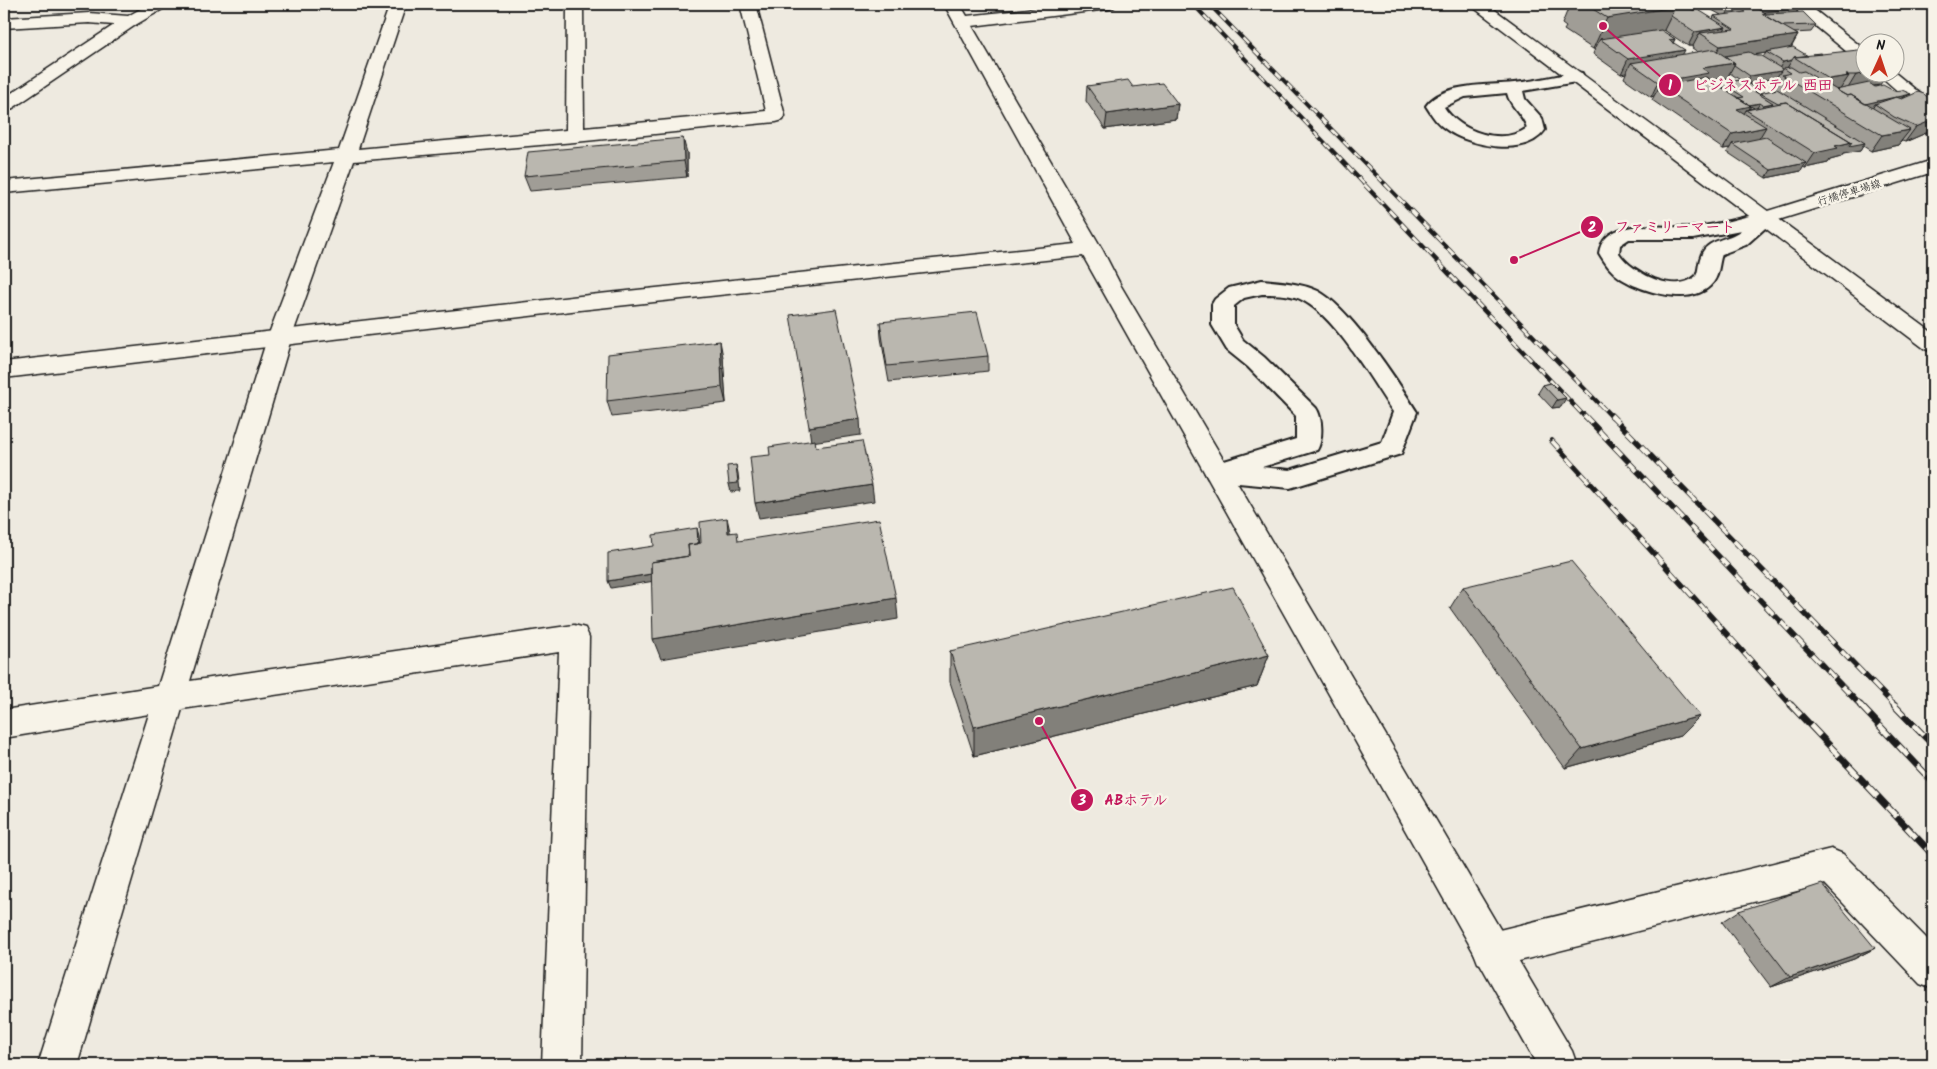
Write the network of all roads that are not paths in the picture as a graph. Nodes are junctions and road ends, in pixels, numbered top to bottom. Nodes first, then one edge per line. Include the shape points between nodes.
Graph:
1 (101, 4) edge
2 (160, 4) edge
3 (398, 4) edge
4 (575, 4) edge
5 (748, 4) edge
6 (952, 4) edge
7 (1108, 4) edge
8 (1477, 4) edge
9 (1797, 4) edge
10 (89, 18) junction
11 (131, 21) junction
12 (962, 22) junction
13 (4, 23) edge
14 (1854, 49) edge
15 (1576, 77) junction
16 (1896, 82) edge
17 (1514, 88) junction
18 (4, 106) edge
19 (1933, 113) edge
20 (574, 136) junction
21 (346, 157) junction
22 (1933, 166) edge
23 (4, 187) edge
24 (1765, 218) junction
25 (1090, 249) junction
26 (279, 339) junction
27 (1933, 344) edge
28 (4, 370) edge
29 (1217, 472) junction
30 (171, 697) junction
31 (4, 724) edge
32 (1491, 950) junction
33 (1933, 971) edge
34 (57, 1065) edge
35 (562, 1065) edge
36 (1558, 1065) edge

1 - 10 street
2 - 11 street
3 - 21 street
4 - 20 street
5 - 20 street via 776,116
6 - 12 street
7 - 12 street
8 - 15 street
9 - 14 street
10 - 11 street
10 - 13 street
11 - 18 street
12 - 25 street
15 - 17 lane
15 - 24 street
16 - 19 street
17 - 17 lane via 1517,100 1533,118 1536,130 1530,137 1516,141 1470,136 1447,122 1435,106 1452,96
20 - 21 street
21 - 23 street
21 - 26 street
22 - 24 street, 行橋停車場線
24 - 24 lane via 1740,240 1712,252 1709,274 1696,286 1671,289 1641,282 1617,266 1610,256 1613,240 1628,234 1696,233
24 - 27 street
25 - 26 street via 580,303
25 - 29 street
26 - 28 street
26 - 30 street
29 - 29 lane via 1308,444 1308,414 1235,345 1223,325 1223,304 1237,293 1262,287 1312,296 1335,314 1405,412 1392,448 1290,479
29 - 32 street
30 - 31 street
30 - 34 street
30 - 35 street via 574,637
32 - 33 street via 1831,866
32 - 36 street

